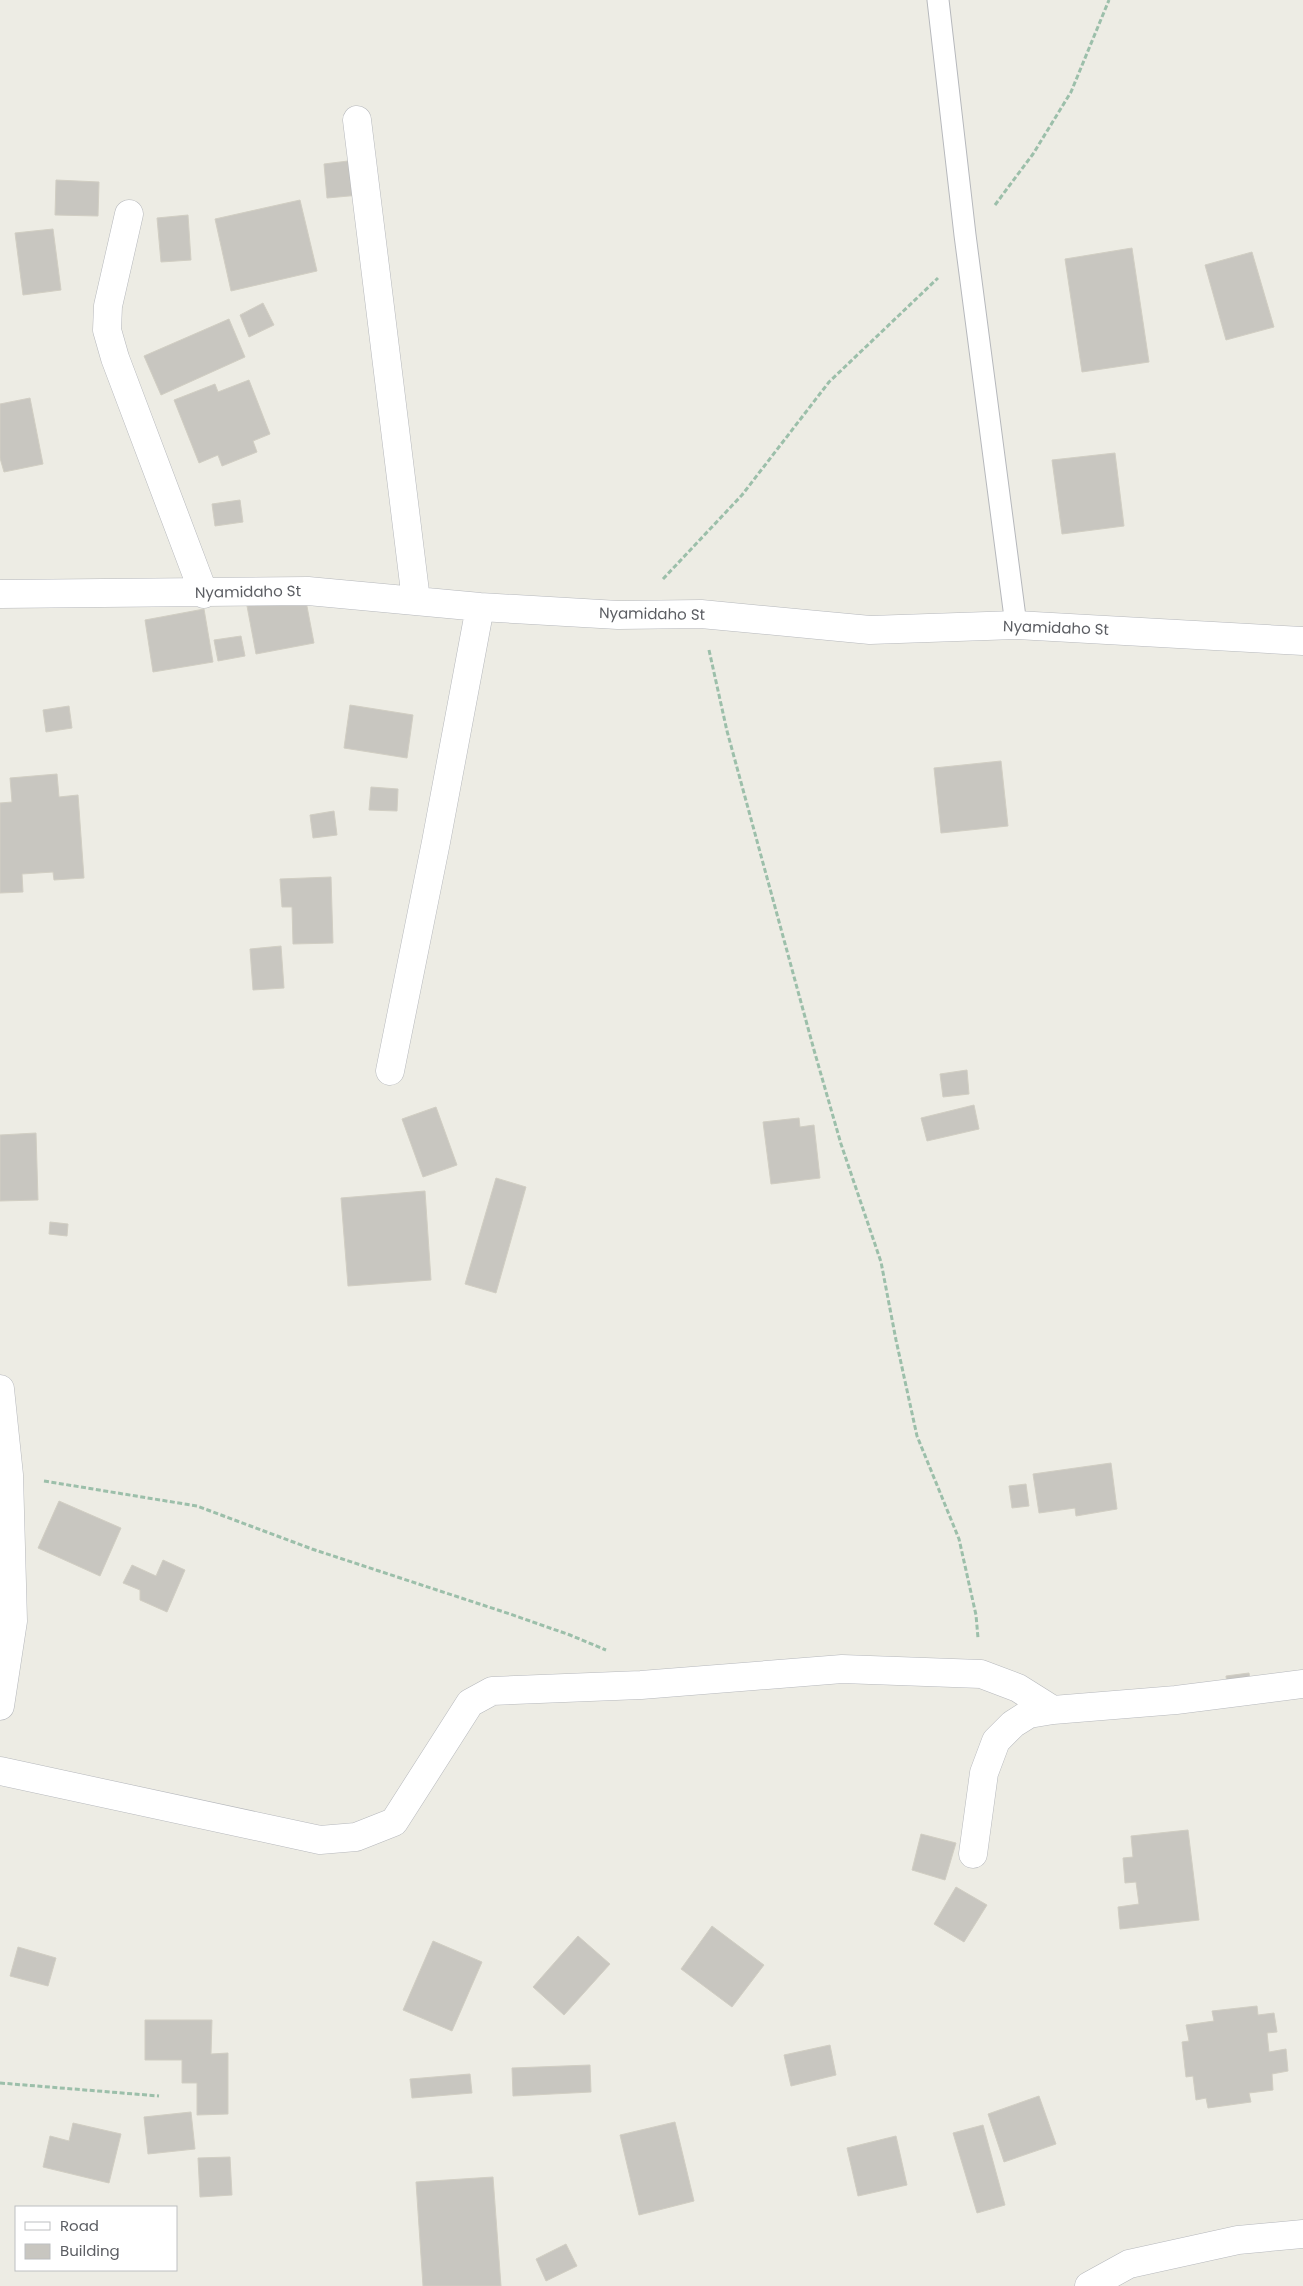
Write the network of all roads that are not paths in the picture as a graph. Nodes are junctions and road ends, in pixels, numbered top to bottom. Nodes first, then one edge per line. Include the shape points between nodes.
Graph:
1 (938, 0) edge
2 (357, 120) dead end
3 (130, 214) dead end
4 (0, 594) edge
5 (204, 594) junction
6 (416, 600) junction
7 (480, 607) junction
8 (1016, 625) junction
9 (1303, 640) edge
10 (390, 1072) dead end
11 (0, 1389) edge
12 (1303, 1684) edge
13 (0, 1706) edge
14 (1053, 1710) junction
15 (0, 1771) edge
16 (973, 1854) dead end
17 (1303, 2234) edge
18 (1089, 2286) edge

1 - 8 lane
2 - 6 street
3 - 5 street via 108,306 107,330
4 - 5 street, Nyamidaho St
5 - 6 street, Nyamidaho St via 308,591
6 - 7 street, Nyamidaho St
7 - 8 street, Nyamidaho St via 618,615 701,614 870,630
7 - 10 street
8 - 9 street, Nyamidaho St
11 - 13 street via 9,1475 13,1621
12 - 14 street via 1176,1700
14 - 15 street via 1018,1688 980,1674 842,1669 641,1685 492,1691 470,1703 394,1822 356,1837 320,1840
14 - 16 street via 1030,1714 1013,1724 996,1741 984,1773
17 - 18 street via 1238,2240 1129,2264

